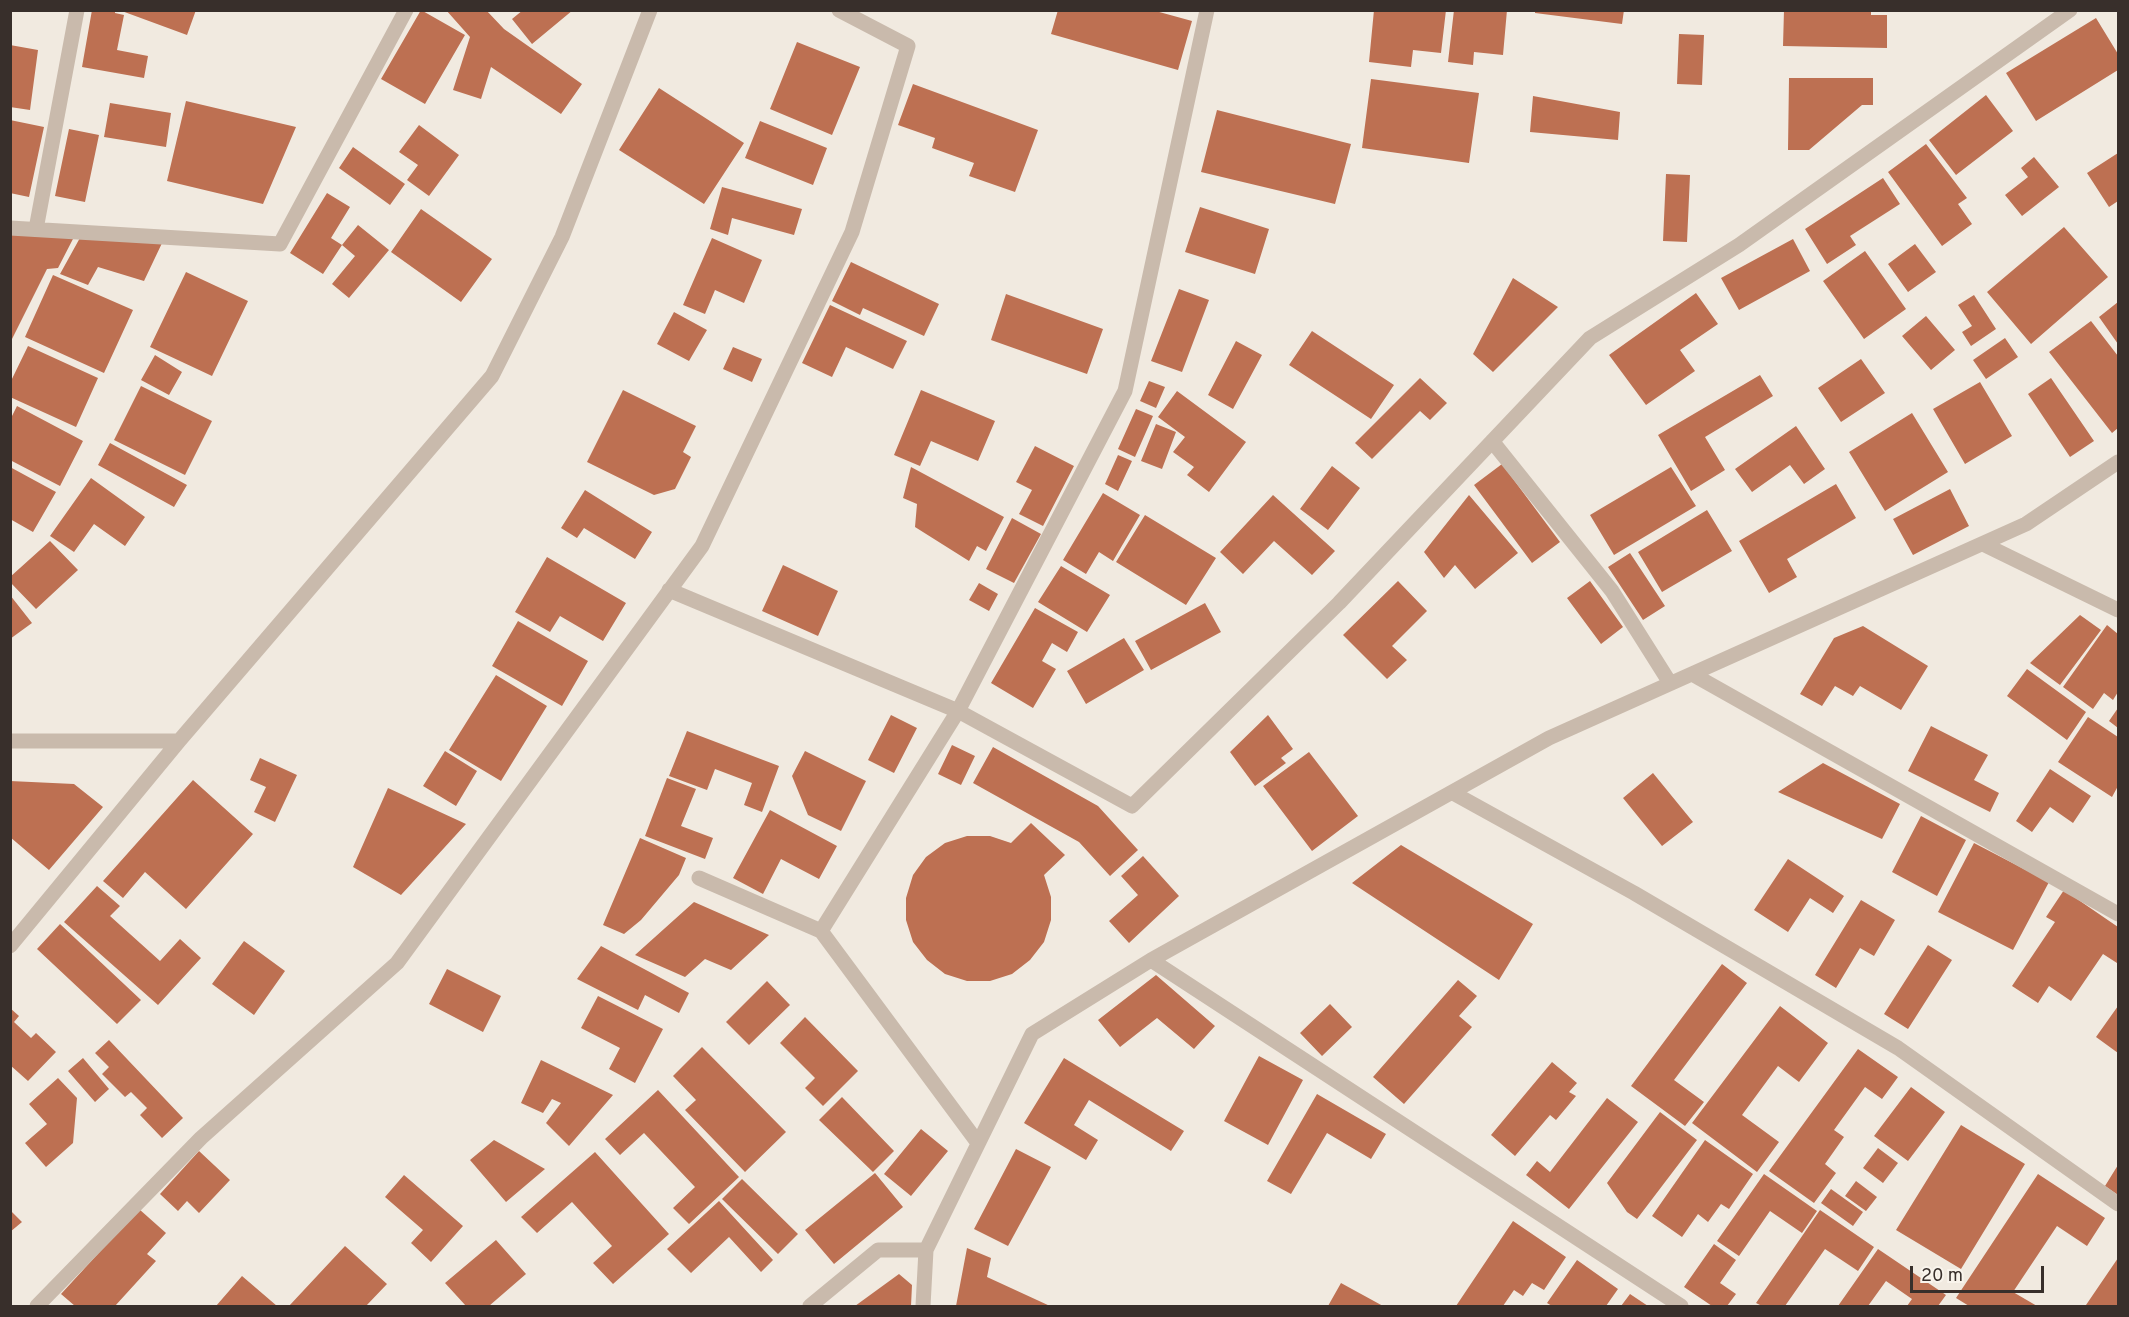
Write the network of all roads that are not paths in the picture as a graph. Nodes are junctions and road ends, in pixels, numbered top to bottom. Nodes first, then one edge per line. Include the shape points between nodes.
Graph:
1 (77, 10) edge
2 (406, 10) edge
3 (650, 10) edge
4 (839, 10) edge
5 (1207, 10) edge
6 (2070, 10) edge
7 (10, 228) edge
8 (36, 230) junction
9 (1492, 441) junction
10 (2118, 462) edge
11 (1983, 543) junction
12 (669, 590) junction
13 (2118, 610) edge
14 (1692, 674) junction
15 (1670, 684) junction
16 (958, 711) junction
17 (10, 741) edge
18 (179, 741) junction
19 (1453, 793) junction
20 (699, 878) dead end
21 (2118, 914) edge
22 (821, 931) junction
23 (10, 946) edge
24 (1151, 960) junction
25 (978, 1143) junction
26 (2118, 1204) edge
27 (926, 1250) junction
28 (37, 1306) edge
29 (810, 1306) edge
30 (923, 1306) edge
31 (1681, 1306) edge

1 - 8 street
2 - 8 street via 280,244
3 - 18 street via 562,237 492,376
4 - 12 street via 908,46 852,232 702,546
5 - 16 street via 1125,391
6 - 9 street via 1739,245 1590,338
7 - 8 street
9 - 15 street via 1612,591
9 - 16 street via 1339,603 1132,806
10 - 11 street via 2026,524
11 - 13 street
11 - 14 street
12 - 16 street
12 - 28 street via 398,963 201,1138
14 - 15 street
14 - 21 street
15 - 19 street via 1549,738
16 - 22 street
17 - 18 street
18 - 23 street
19 - 24 street
19 - 26 street via 1634,893 1898,1048
20 - 22 street
22 - 25 street
24 - 25 street via 1032,1034
24 - 31 street
25 - 27 street
27 - 29 street via 878,1250
27 - 30 street

